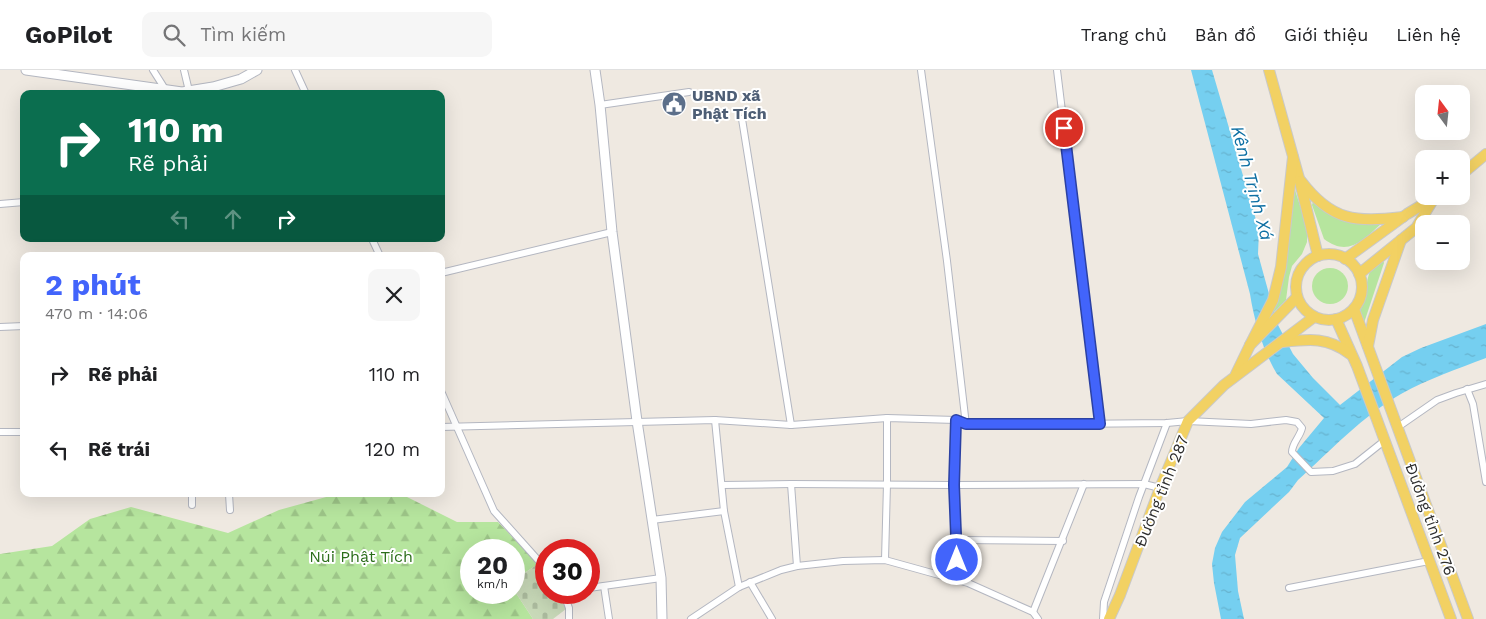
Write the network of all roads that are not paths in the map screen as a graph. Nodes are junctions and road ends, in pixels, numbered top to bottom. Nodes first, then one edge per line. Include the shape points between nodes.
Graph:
1 (26, 70) edge
2 (153, 70) edge
3 (184, 70) edge
4 (256, 70) edge
5 (295, 70) edge
6 (595, 70) edge
7 (920, 70) edge
8 (1057, 70) edge
9 (1269, 70) edge
10 (165, 89) junction
11 (171, 90) edge
12 (189, 90) edge
13 (195, 90) edge
14 (304, 90) edge
15 (690, 92) dead end
16 (600, 105) junction
17 (742, 119) dead end
18 (1486, 154) edge
19 (1293, 158) junction
20 (1470, 167) edge
21 (1299, 178) junction
22 (20, 202) edge
23 (0, 204) edge
24 (1423, 205) edge
25 (1431, 205) edge
26 (1403, 217) junction
27 (612, 232) junction
28 (1401, 240) junction
29 (1318, 256) junction
30 (1345, 259) junction
31 (445, 273) edge
32 (1359, 274) junction
33 (1297, 297) junction
34 (1354, 309) junction
35 (1314, 317) junction
36 (1336, 319) junction
37 (20, 326) edge
38 (0, 327) edge
39 (1282, 342) junction
40 (1250, 345) junction
41 (1368, 347) junction
42 (1352, 355) junction
43 (1234, 377) junction
44 (1486, 384) edge
45 (1467, 389) junction
46 (445, 400) edge
47 (887, 418) junction
48 (715, 420) junction
49 (956, 420) junction
50 (637, 421) junction
51 (1188, 422) junction
52 (1167, 423) junction
53 (1396, 423) junction
54 (966, 424) junction
55 (1100, 424) junction
56 (791, 425) junction
57 (445, 427) edge
58 (457, 427) junction
59 (0, 432) edge
60 (20, 432) edge
61 (1384, 442) junction
62 (1484, 464) edge
63 (1486, 482) edge
64 (791, 484) junction
65 (887, 484) junction
66 (1084, 484) junction
67 (1144, 484) junction
68 (722, 485) junction
69 (954, 485) junction
70 (1160, 488) junction
71 (192, 497) edge
72 (228, 497) edge
73 (192, 505) dead end
74 (230, 510) dead end
75 (724, 512) junction
76 (652, 520) junction
77 (957, 540) junction
78 (1063, 541) junction
79 (535, 557) edge
80 (885, 560) junction
81 (1429, 560) junction
82 (797, 566) junction
83 (661, 578) junction
84 (957, 580) junction
85 (750, 582) junction
86 (604, 586) junction
87 (600, 587) edge
88 (738, 587) junction
89 (1289, 588) dead end
90 (568, 604) edge
91 (1033, 612) junction
92 (568, 619) edge
93 (609, 619) edge
94 (662, 619) edge
95 (691, 619) edge
96 (772, 619) edge
97 (1038, 619) edge
98 (1103, 619) edge
99 (1109, 619) edge
100 (1451, 619) edge
101 (1468, 619) edge

1 - 10 main road
2 - 10 street
3 - 12 street
4 - 13 main road via 241,79
5 - 14 street
6 - 16 main road
7 - 54 street
8 - 55 street
9 - 19 main road
10 - 11 main road
15 - 16 street
16 - 27 main road
17 - 56 street
18 - 20 main road
19 - 21 main road
19 - 40 main road via 1281,267 1272,300
21 - 26 main road via 1314,198 1341,215 1358,220
21 - 29 main road
22 - 23 street
24 - 26 main road
25 - 28 main road via 1416,228
26 - 30 main road
27 - 31 street
27 - 50 main road
28 - 32 main road
28 - 41 main road via 1373,320
29 - 30 main road via 1332,255
29 - 33 main road via 1300,273
30 - 32 main road
32 - 34 main road via 1362,292
33 - 35 main road
33 - 40 main road, Đường tỉnh 287
34 - 36 main road
34 - 41 main road
35 - 36 main road
35 - 39 main road, Đường tỉnh 287
36 - 42 main road
37 - 38 street
39 - 42 main road via 1324,341 1339,345
39 - 43 main road, Đường tỉnh 287
40 - 43 main road, Đường tỉnh 287
41 - 53 main road, Đường tỉnh 276
42 - 61 main road, Đường tỉnh 276
43 - 51 main road, Đường tỉnh 287
44 - 45 street
45 - 53 street via 1437,400
45 - 62 street via 1473,404
46 - 58 street
47 - 49 street
47 - 56 street
47 - 65 street
48 - 50 street
48 - 56 street
48 - 68 street
49 - 54 street
49 - 69 street
50 - 58 street
50 - 76 main road
51 - 52 street
51 - 61 street via 1251,424 1293,420 1302,428 1292,446 1294,455 1311,472 1334,471 1355,464
51 - 70 main road, Đường tỉnh 287
52 - 55 street
52 - 67 street
53 - 101 main road, Đường tỉnh 276
54 - 55 street
57 - 58 street
58 - 79 street via 494,510
59 - 60 street
61 - 81 main road, Đường tỉnh 276
62 - 63 street
64 - 65 street
64 - 68 street
64 - 82 street
65 - 69 street
65 - 80 street
66 - 67 street
66 - 69 street
66 - 78 street
67 - 70 street
67 - 98 street via 1104,602
68 - 75 street
69 - 77 street
70 - 99 main road, Đường tỉnh 287
71 - 73 street
72 - 74 street
75 - 76 street
75 - 88 street
76 - 83 main road
77 - 78 street
77 - 84 street
78 - 91 street
80 - 82 street
80 - 84 street
81 - 89 street
81 - 100 main road, Đường tỉnh 276
82 - 85 street
83 - 86 street
83 - 94 main road
84 - 91 street
85 - 88 street
85 - 96 street
86 - 87 street
86 - 93 street
88 - 95 street
90 - 92 street
91 - 97 street

